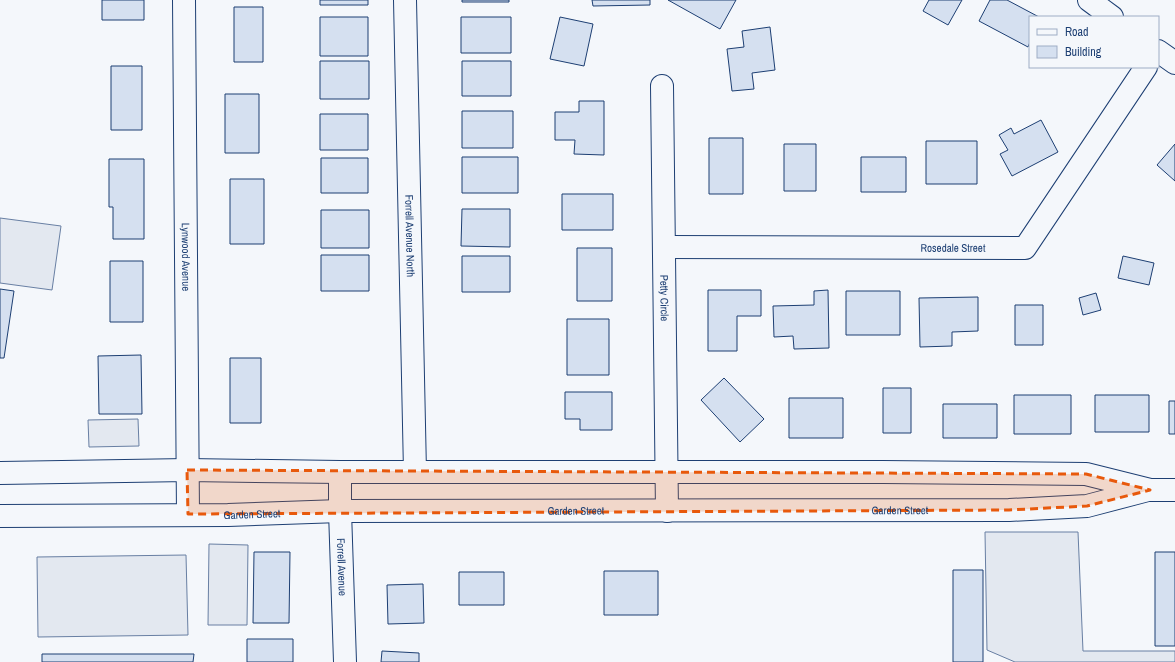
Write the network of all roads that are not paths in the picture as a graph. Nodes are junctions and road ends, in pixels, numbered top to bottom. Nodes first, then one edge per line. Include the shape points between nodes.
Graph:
1 (184, 0) edge
2 (406, 0) edge
3 (1089, 0) edge
4 (1111, 16) edge
5 (1159, 52) edge
6 (1175, 62) edge
7 (1145, 68) edge
8 (662, 86) dead end
9 (664, 247) junction
10 (187, 470) junction
11 (340, 472) junction
12 (415, 472) junction
13 (666, 472) junction
14 (0, 473) edge
15 (1150, 490) junction
16 (1175, 490) edge
17 (667, 511) junction
18 (340, 512) junction
19 (188, 514) junction
20 (0, 516) edge
21 (345, 662) edge

1 - 10 main road, Lynwood Avenue
2 - 12 main road, Forrell Avenue North
3 - 4 main road
5 - 6 main road
7 - 9 main road, Rosedale Street via 1025,248
8 - 9 main road, Petty Circle
9 - 13 main road, Petty Circle
10 - 11 main road, Garden Street
10 - 14 main road, Garden Street
10 - 19 main road, Lynwood Avenue
11 - 12 main road, Garden Street
11 - 18 main road, Forrell Avenue
12 - 13 main road, Garden Street
13 - 15 main road, Garden Street via 1086,474
13 - 17 main road, Petty Circle
15 - 16 main road, Garden Street
15 - 17 main road, Garden Street via 1087,506 1009,510
17 - 18 main road, Garden Street
18 - 19 main road, Garden Street
18 - 21 main road, Forrell Avenue
19 - 20 main road, Garden Street

